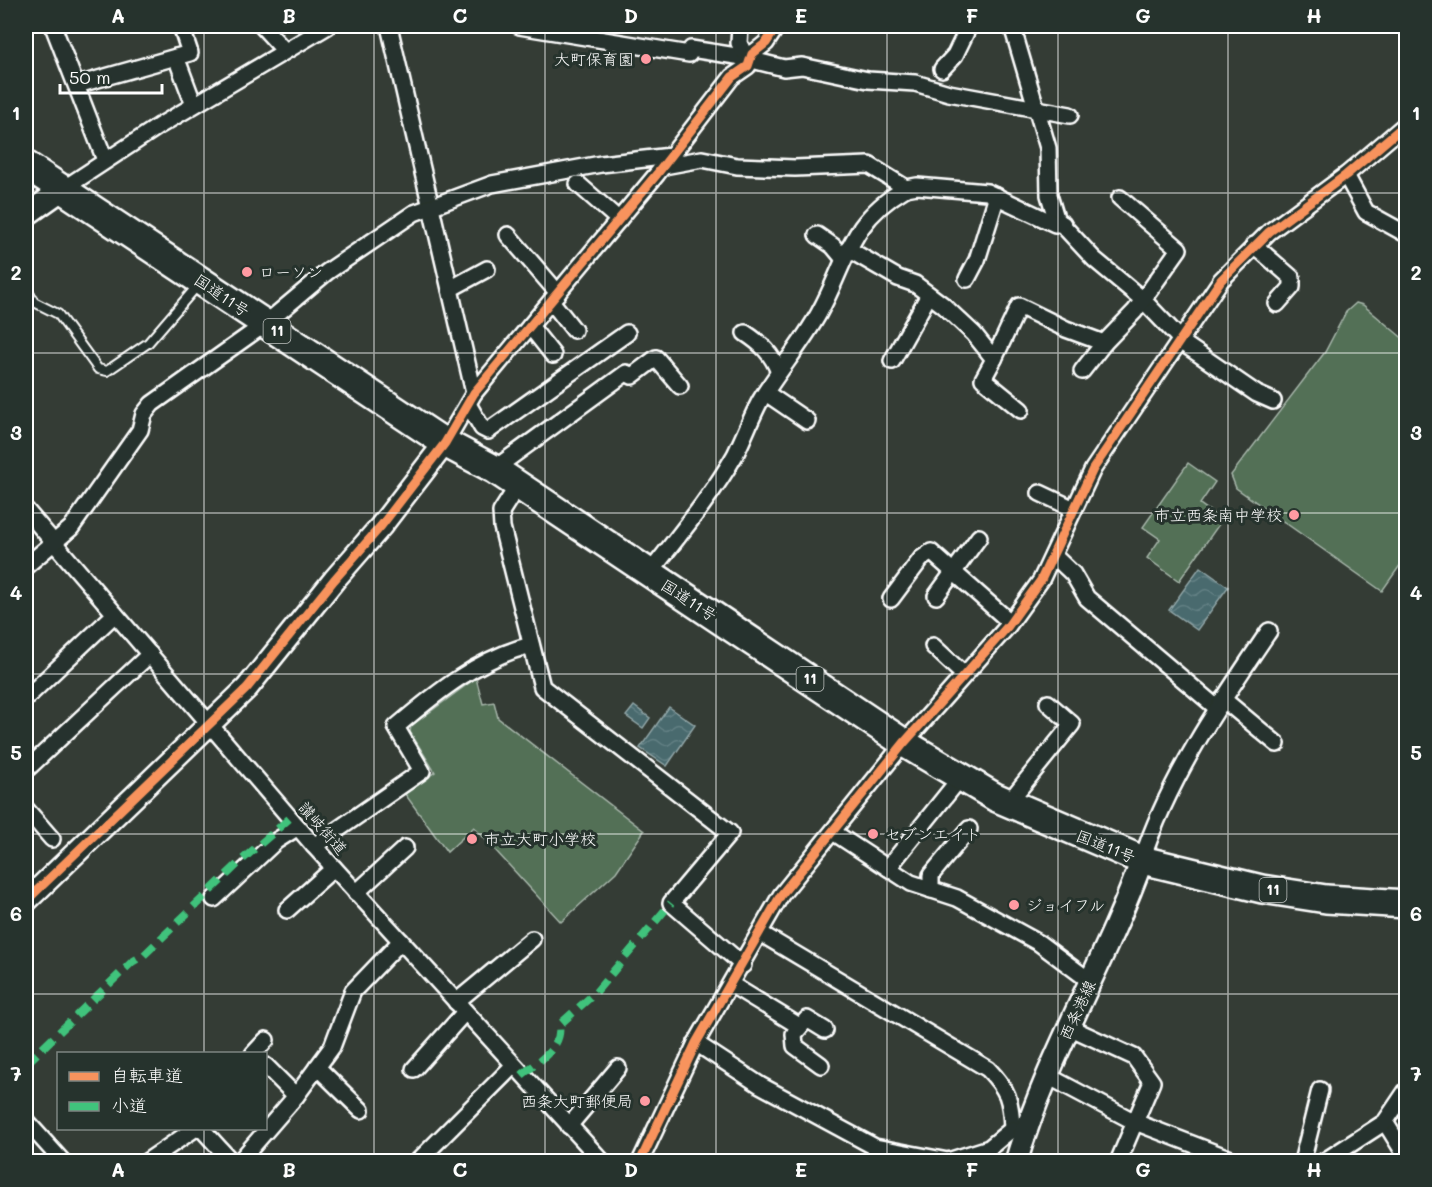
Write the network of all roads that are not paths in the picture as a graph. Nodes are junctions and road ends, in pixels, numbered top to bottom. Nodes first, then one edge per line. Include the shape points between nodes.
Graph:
1 (53, 26) edge
2 (181, 26) edge
3 (262, 26) edge
4 (328, 26) edge
5 (389, 26) edge
6 (519, 26) edge
7 (740, 26) edge
8 (777, 26) edge
9 (969, 26) edge
10 (1012, 26) edge
11 (285, 51) junction
12 (176, 57) junction
13 (751, 57) junction
14 (942, 69) dead end
15 (76, 85) junction
16 (194, 105) junction
17 (1036, 109) junction
18 (1070, 115) dead end
19 (1407, 124) edge
20 (105, 160) junction
21 (667, 161) junction
22 (26, 165) edge
23 (1346, 175) junction
24 (578, 184) dead end
25 (906, 188) junction
26 (63, 189) junction
27 (997, 196) junction
28 (1120, 198) dead end
29 (431, 206) junction
30 (26, 215) edge
31 (619, 220) junction
32 (1063, 224) junction
33 (1407, 234) edge
34 (508, 235) dead end
35 (817, 235) dead end
36 (1254, 245) junction
37 (845, 254) junction
38 (487, 270) dead end
39 (967, 279) dead end
40 (201, 281) junction
41 (26, 288) edge
42 (450, 289) junction
43 (929, 295) junction
44 (554, 297) junction
45 (1142, 299) junction
46 (1277, 304) dead end
47 (265, 324) junction
48 (530, 326) junction
49 (574, 330) dead end
50 (627, 333) dead end
51 (746, 333) dead end
52 (1179, 339) junction
53 (1104, 343) junction
54 (552, 355) dead end
55 (994, 359) junction
56 (892, 361) dead end
57 (1082, 371) dead end
58 (779, 372) junction
59 (680, 386) dead end
60 (766, 393) junction
61 (471, 398) junction
62 (1273, 400) dead end
63 (1021, 410) dead end
64 (807, 421) dead end
65 (446, 443) junction
66 (494, 469) junction
67 (518, 485) junction
68 (1040, 493) dead end
69 (1074, 509) junction
70 (26, 510) edge
71 (979, 537) dead end
72 (54, 543) junction
73 (1053, 555) junction
74 (26, 566) edge
75 (954, 572) junction
76 (649, 573) junction
77 (936, 596) dead end
78 (891, 599) dead end
79 (115, 614) junction
80 (1010, 622) junction
81 (1269, 631) dead end
82 (531, 645) junction
83 (933, 646) dead end
84 (150, 654) junction
85 (964, 675) junction
86 (26, 698) edge
87 (1048, 703) dead end
88 (1220, 704) junction
89 (210, 724) junction
90 (904, 743) junction
91 (1277, 744) dead end
92 (26, 770) edge
93 (961, 777) junction
94 (1008, 803) junction
95 (26, 809) edge
96 (298, 827) junction
97 (969, 829) dead end
98 (833, 832) junction
99 (52, 838) dead end
100 (314, 846) junction
101 (405, 848) dead end
102 (1142, 860) junction
103 (334, 868) junction
104 (888, 868) junction
105 (931, 890) junction
106 (356, 893) junction
107 (214, 899) dead end
108 (26, 901) edge
109 (1407, 904) edge
110 (287, 910) dead end
111 (760, 933) junction
112 (532, 939) dead end
113 (400, 941) junction
114 (743, 964) junction
115 (1090, 981) junction
116 (732, 985) junction
117 (460, 1007) junction
118 (798, 1026) junction
119 (1069, 1027) junction
120 (825, 1030) dead end
121 (266, 1040) dead end
122 (696, 1043) junction
123 (254, 1052) edge
124 (821, 1065) dead end
125 (513, 1066) junction
126 (267, 1067) edge
127 (317, 1067) junction
128 (618, 1068) dead end
129 (414, 1069) dead end
130 (1046, 1075) junction
131 (1320, 1090) dead end
132 (1407, 1091) edge
133 (296, 1096) junction
134 (361, 1110) dead end
135 (26, 1121) edge
136 (1135, 1122) junction
137 (1385, 1122) junction
138 (569, 1126) junction
139 (267, 1129) edge
140 (193, 1130) edge
141 (203, 1130) edge
142 (266, 1130) edge
143 (1018, 1130) junction
144 (1407, 1156) edge
145 (63, 1161) edge
146 (146, 1161) edge
147 (232, 1161) edge
148 (239, 1161) edge
149 (417, 1161) edge
150 (603, 1161) edge
151 (640, 1161) edge
152 (1016, 1161) edge
153 (1118, 1161) edge
154 (1239, 1161) edge
155 (1302, 1161) edge
156 (1323, 1161) edge

1 - 15 street
2 - 12 street via 190,53
3 - 11 street
4 - 11 street
5 - 29 street
6 - 13 street via 689,54 691,49
7 - 13 street via 739,43
8 - 13 street
9 - 14 street via 955,55
10 - 17 street
11 - 16 street
12 - 15 street
12 - 16 street
13 - 17 street via 784,68 802,66 868,80 915,83
13 - 21 street via 748,66 732,77
15 - 20 street
16 - 20 street
17 - 18 street
17 - 32 street via 1050,157 1050,203
19 - 23 street
20 - 26 street
21 - 25 street via 702,159 737,166 795,168 869,165
21 - 29 street via 601,164 492,184
21 - 31 street
22 - 26 highway, 国道11号 / 11
23 - 33 street via 1366,212
23 - 36 street
24 - 31 street
25 - 27 street via 987,192
25 - 37 street via 861,226
26 - 30 street
26 - 40 highway, 国道11号 / 11
27 - 32 street via 1055,224
27 - 39 street
28 - 45 street via 1179,249
29 - 42 street
29 - 47 street via 351,255
31 - 44 street
32 - 45 street via 1094,259
34 - 44 street
35 - 37 street
36 - 46 street via 1292,278 1293,287
36 - 52 street via 1221,280
37 - 43 street via 915,284
37 - 58 street via 819,312
38 - 42 street
40 - 41 lane via 148,343 107,371 98,369 58,314 34,302
40 - 47 highway, 国道11号 / 11
42 - 61 street
43 - 55 street via 974,334
43 - 56 street
44 - 48 street
44 - 49 street
45 - 52 street
45 - 53 street
47 - 65 highway, 国道11号 / 11
47 - 72 street via 152,404 144,414 140,430 71,528
48 - 54 street
48 - 61 street
50 - 61 street via 601,360 547,398 488,431 482,428
51 - 58 street via 762,344
52 - 62 street via 1257,394
52 - 69 street via 1093,469
53 - 55 street via 1019,306
53 - 57 street
55 - 63 street via 983,379
58 - 60 street
59 - 66 street via 656,358 632,376 626,373
60 - 64 street
60 - 76 street via 716,485
61 - 65 street
65 - 66 highway, 国道11号 / 11
65 - 89 street via 284,644
66 - 67 highway, 国道11号 / 11
67 - 76 highway, 国道11号 / 11
67 - 82 street via 501,512 502,526
68 - 69 street
69 - 73 street
70 - 72 street, 讃岐街道
71 - 75 street
72 - 74 street
72 - 79 street, 讃岐街道
73 - 80 street via 1041,580
73 - 88 street via 1073,574 1087,598
75 - 77 street
75 - 78 street via 931,552 921,559
75 - 80 street
76 - 90 highway, 国道11号 / 11
79 - 84 street, 讃岐街道
79 - 86 street
80 - 85 street
81 - 88 street
82 - 100 street via 506,651 442,687 396,727 422,771
82 - 114 street via 542,687 730,833 671,903
83 - 85 street
84 - 89 street, 讃岐街道
84 - 92 street
85 - 90 street
87 - 94 street via 1072,724
88 - 91 street
88 - 102 street via 1152,829
89 - 96 street, 讃岐街道
89 - 108 street
90 - 93 highway, 国道11号 / 11
90 - 98 street
93 - 94 highway, 国道11号 / 11
93 - 104 street
94 - 102 highway, 国道11号 / 11
95 - 99 street
96 - 100 street, 讃岐街道
96 - 107 street via 276,841
97 - 105 street via 931,875
98 - 104 street
98 - 111 street via 782,895
100 - 103 street, 讃岐街道
101 - 106 street
102 - 109 highway, 国道11号 / 11 via 1262,889 1326,899
102 - 115 street, 西条港線
103 - 106 street, 讃岐街道
103 - 110 street
104 - 105 street
105 - 115 street via 957,898 1039,943
106 - 113 street, 讃岐街道
111 - 114 street
111 - 143 street via 988,1069 1005,1087
112 - 117 street
113 - 117 street, 讃岐街道
113 - 127 street via 353,991 332,1047
114 - 116 street
115 - 119 street, 西条港線
116 - 118 street
116 - 122 street
117 - 125 street, 讃岐街道
117 - 129 street
118 - 120 street via 807,1019
118 - 124 street via 795,1046
119 - 130 street, 西条港線
119 - 136 street via 1134,1057 1152,1082
121 - 123 street
122 - 143 street via 760,1085 875,1147 948,1161 989,1148
122 - 151 street
125 - 138 street, 讃岐街道
125 - 149 street
126 - 133 street
127 - 133 street
127 - 134 street
128 - 138 street
130 - 136 street
130 - 143 street, 西条港線
131 - 155 street
132 - 137 street
133 - 139 street
135 - 145 street
136 - 153 street
136 - 154 street
137 - 144 street
137 - 156 street
138 - 150 street, 讃岐街道
140 - 146 street
141 - 147 street
142 - 148 street
143 - 152 street, 西条港線

